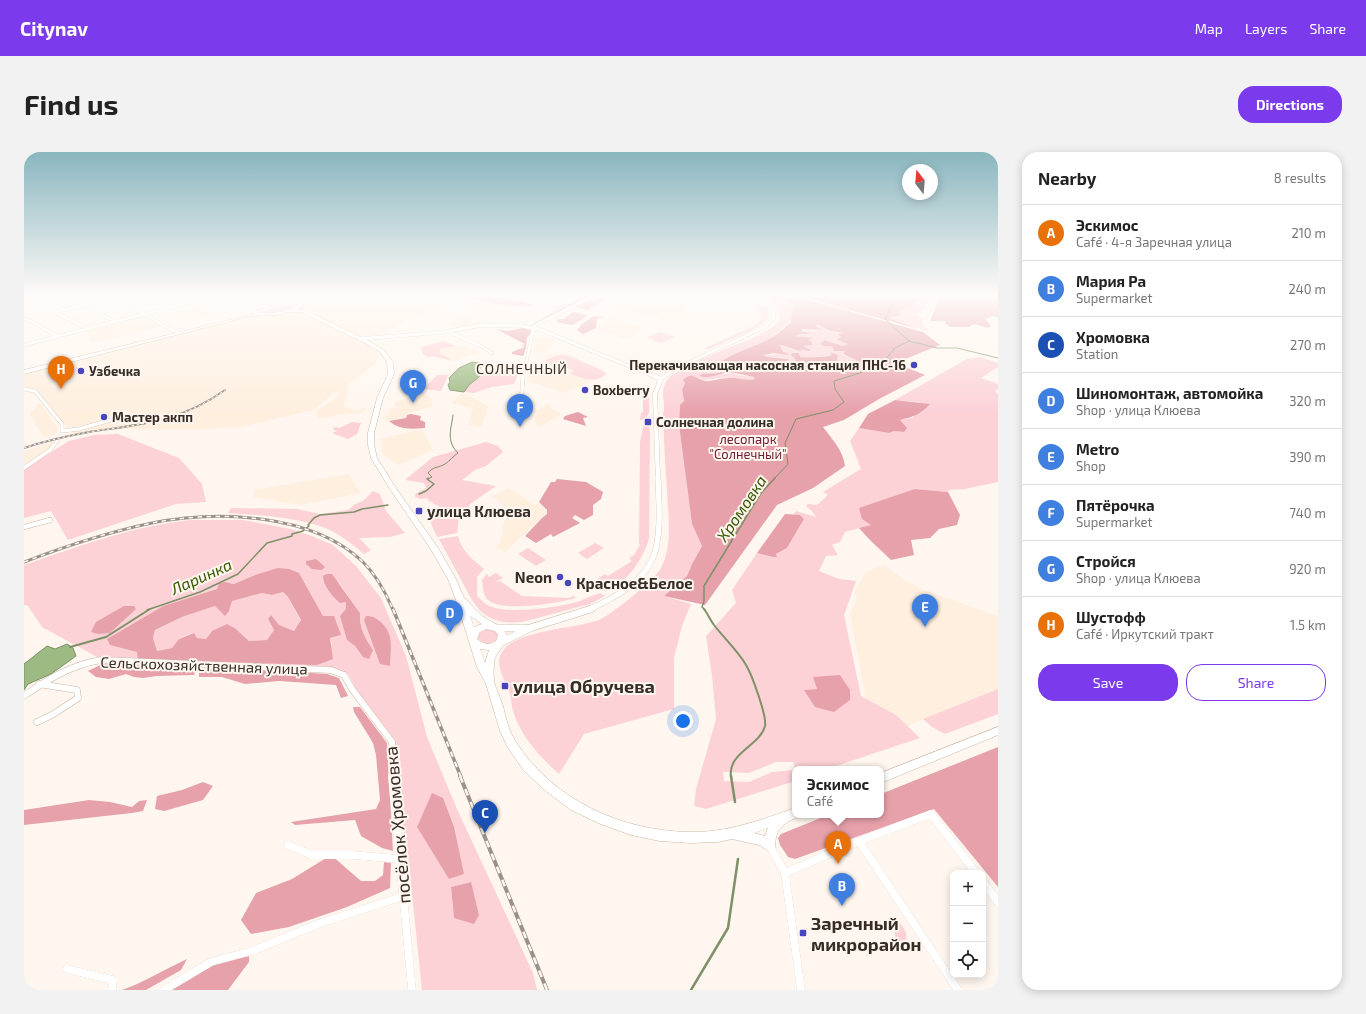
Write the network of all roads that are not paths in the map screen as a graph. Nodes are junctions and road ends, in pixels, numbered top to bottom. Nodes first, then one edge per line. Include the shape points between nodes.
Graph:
1 (60, 335) edge
2 (167, 335) edge
3 (352, 335) edge
4 (409, 335) edge
5 (456, 335) edge
6 (532, 335) edge
7 (552, 335) edge
8 (748, 335) edge
9 (57, 336) joint
10 (360, 339) junction
11 (24, 345) edge
12 (492, 353) dead end
13 (24, 372) edge
14 (661, 379) junction
15 (24, 389) edge
16 (110, 420) dead end
17 (520, 420) dead end
18 (62, 431) junction
19 (24, 468) edge
20 (50, 520) dead end
21 (24, 527) edge
22 (459, 595) junction
23 (495, 627) junction
24 (530, 628) junction
25 (473, 640) junction
26 (500, 643) junction
27 (344, 675) joint
28 (490, 682) junction
29 (39, 684) junction
30 (24, 696) edge
31 (37, 722) dead end
32 (998, 731) edge
33 (884, 777) edge
34 (792, 814) edge
35 (783, 817) junction
36 (731, 834) junction
37 (859, 841) junction
38 (288, 845) dead end
39 (770, 846) junction
40 (399, 859) junction
41 (974, 870) edge
42 (784, 872) junction
43 (986, 886) edge
44 (404, 896) junction
45 (998, 902) edge
46 (67, 969) dead end
47 (112, 990) edge
48 (164, 990) edge
49 (412, 990) edge
50 (801, 990) edge
51 (958, 990) edge

1 - 9 street
2 - 13 main road
3 - 10 main road
4 - 10 street
5 - 12 street via 483,345
6 - 17 street via 523,377
7 - 14 street
8 - 14 street via 677,368
9 - 11 street
10 - 22 main road via 378,349 387,359 387,380 371,433 374,458 436,550
14 - 24 street via 656,394 658,533 652,560 641,576 615,598 587,612
15 - 18 street via 37,393 62,424
16 - 18 street
18 - 19 street via 50,450
20 - 21 street
22 - 23 main road via 473,614
22 - 25 main road
23 - 24 street
23 - 25 main road via 478,628
23 - 26 main road via 503,635
24 - 26 street
25 - 26 main road via 486,648
25 - 28 main road
26 - 28 main road via 489,658
27 - 29 street, Сельскохозяйственная улица via 332,670 101,660 85,662
27 - 40 street, посёлок Хромовка via 392,742
28 - 36 main road via 512,744 538,777 569,803 606,820 660,836 692,838
29 - 30 street, Сельскохозяйственная улица
29 - 31 street via 77,690 78,698
32 - 33 main road
34 - 35 main road
35 - 36 main road
35 - 39 main road via 772,830
36 - 39 main road via 761,840
37 - 41 street via 931,814
37 - 42 street
37 - 51 street
38 - 40 street via 312,855
39 - 42 street
40 - 44 street, посёлок Хромовка
42 - 50 street
43 - 45 street
44 - 48 street via 318,924 252,951 211,962
44 - 49 street, посёлок Хромовка
46 - 47 street via 112,980

